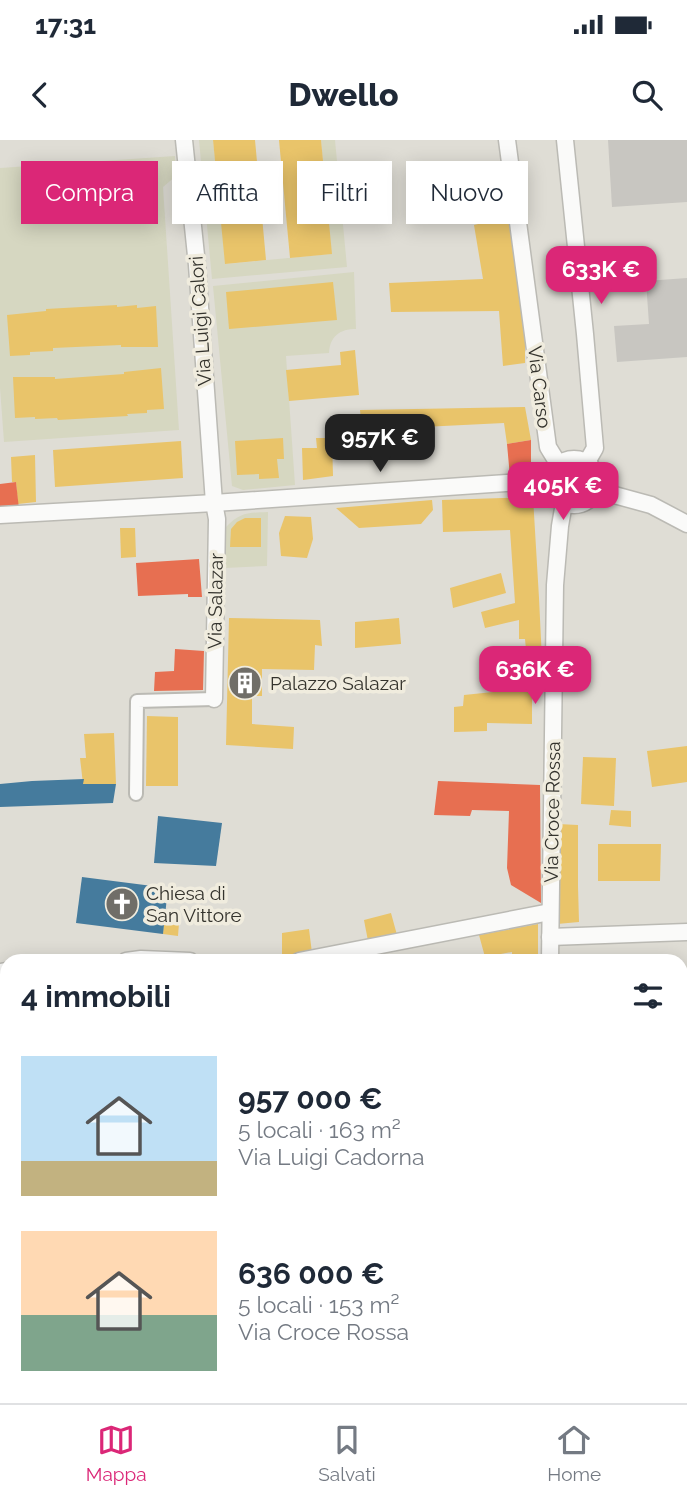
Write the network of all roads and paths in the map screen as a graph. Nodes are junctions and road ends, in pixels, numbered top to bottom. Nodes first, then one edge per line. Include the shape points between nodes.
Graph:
1 (184, 140) edge
2 (507, 140) edge
3 (565, 140) edge
4 (587, 462) junction
5 (555, 471) junction
6 (596, 490) junction
7 (214, 503) junction
8 (564, 503) junction
9 (0, 515) edge
10 (687, 524) edge
11 (214, 699) joint
12 (136, 794) dead end
13 (550, 912) junction
14 (687, 932) edge
15 (550, 937) junction
16 (335, 954) edge
17 (550, 954) edge

1 - 7 street, Via Luigi Calori
2 - 5 street, Via Carso
3 - 4 street via 595,448
4 - 5 street via 572,459
4 - 6 street via 597,475
5 - 7 street via 537,481
5 - 8 street via 553,493
6 - 8 street via 579,506
6 - 10 street via 651,505
7 - 9 street
7 - 11 street, Via Salazar
8 - 13 street, Via Croce Rossa via 555,585
11 - 12 street via 137,701
13 - 15 street, Via Croce Rossa
13 - 16 street
14 - 15 street
15 - 17 street, Via Croce Rossa

